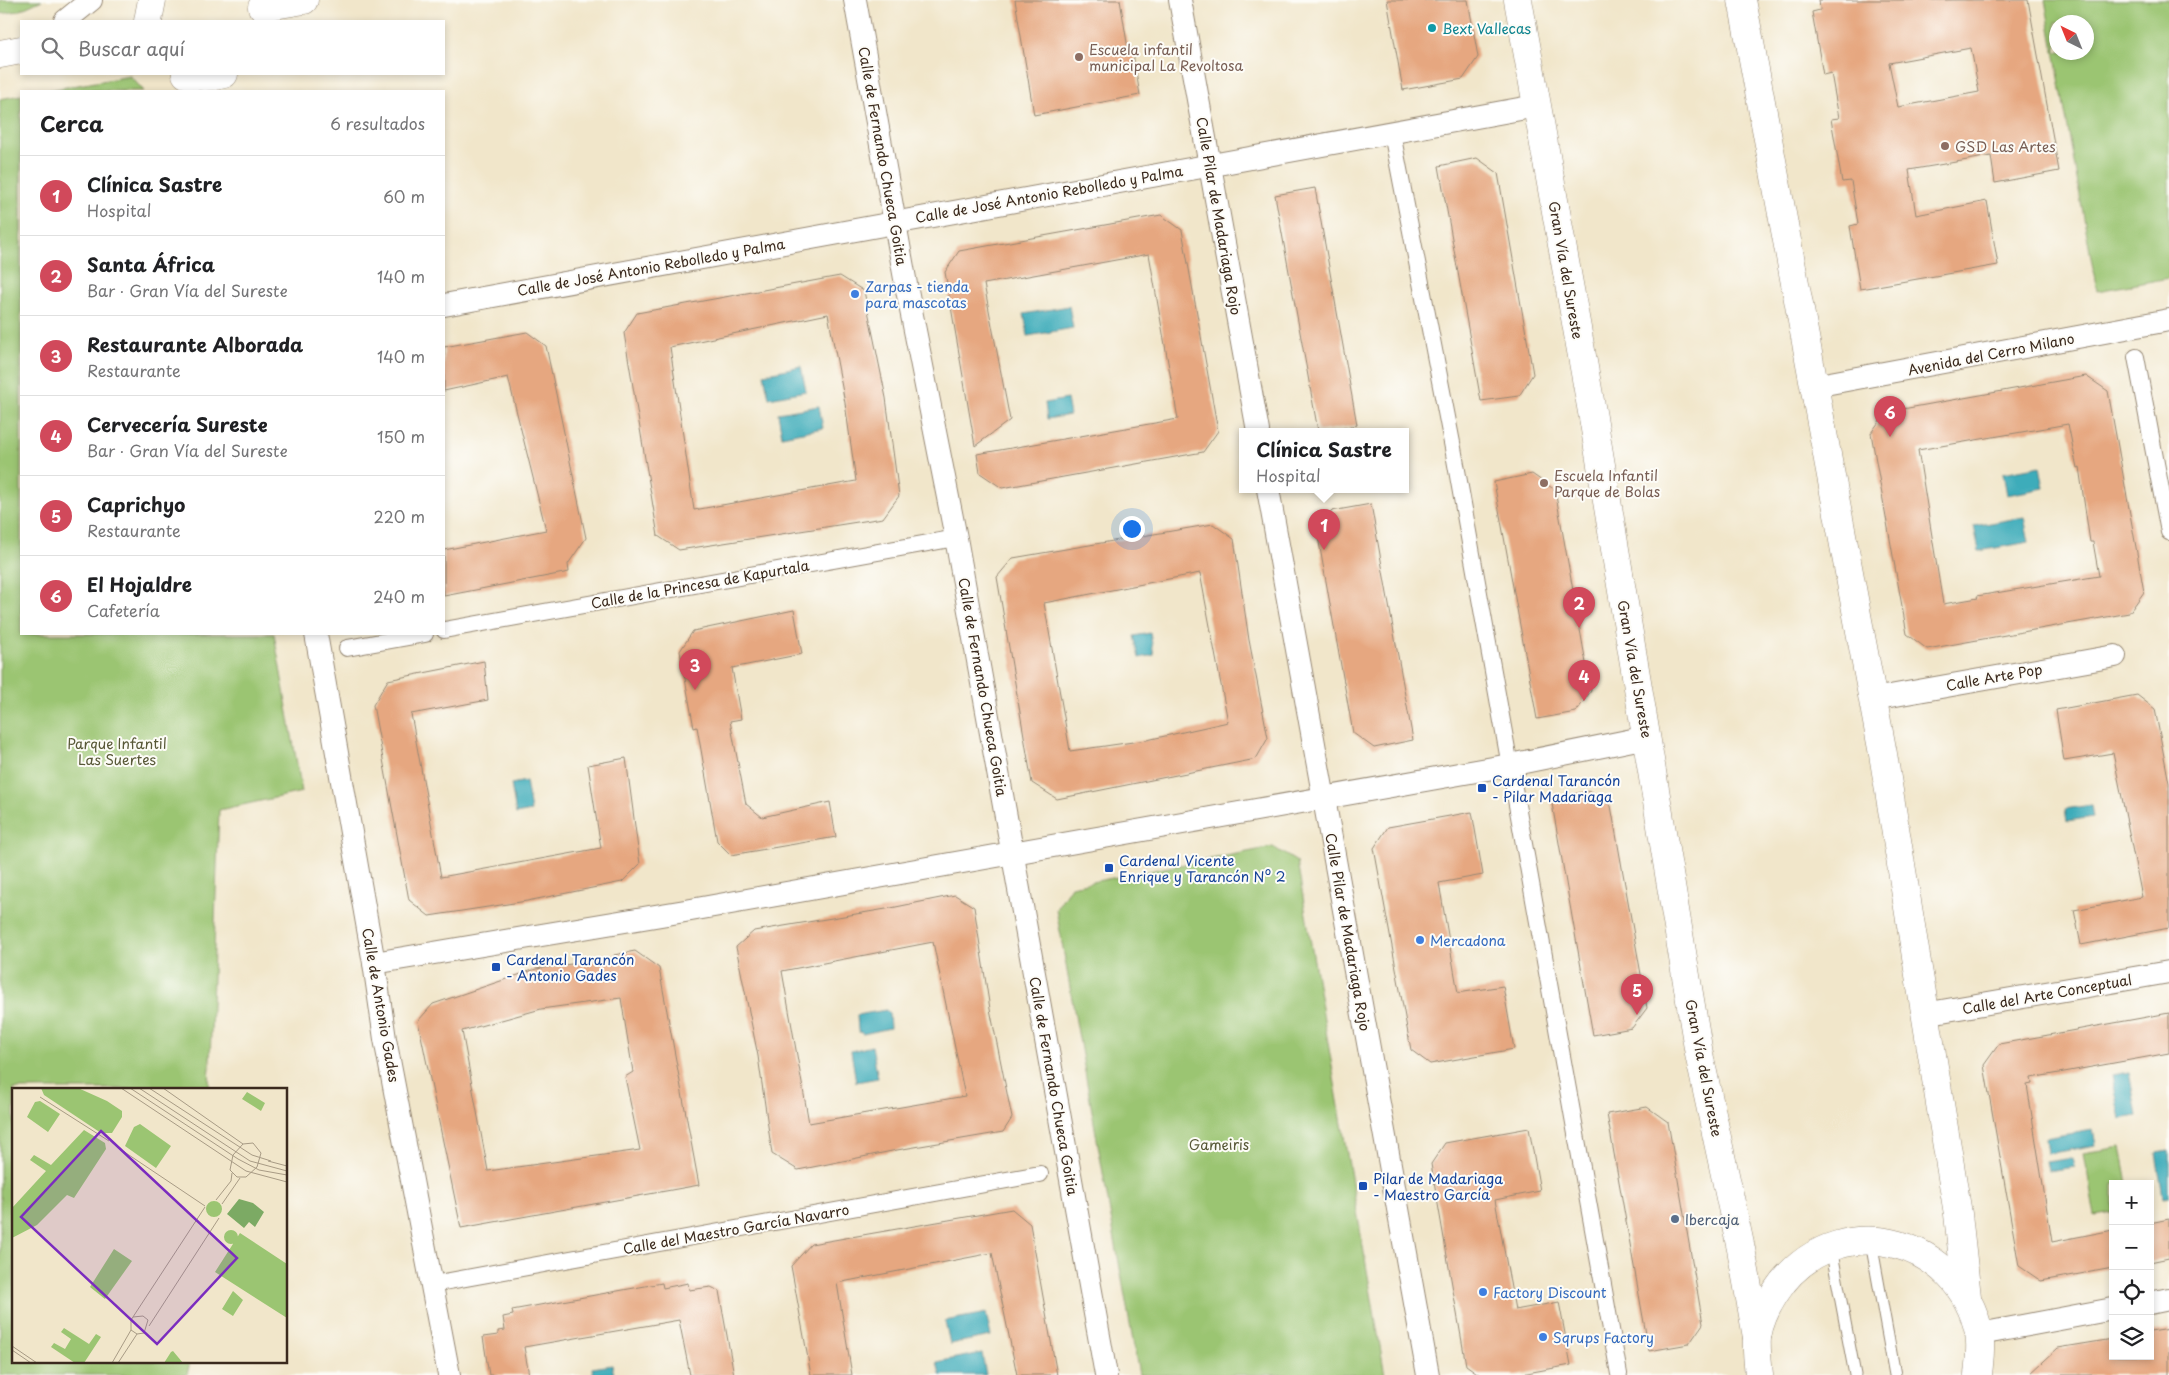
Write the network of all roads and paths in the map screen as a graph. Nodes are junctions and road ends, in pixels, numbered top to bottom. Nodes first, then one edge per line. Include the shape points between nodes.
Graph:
1 (91, 0) edge
2 (152, 0) edge
3 (304, 0) edge
4 (856, 0) edge
5 (1180, 0) edge
6 (1518, 0) edge
7 (1742, 0) edge
8 (262, 9) edge
9 (66, 20) edge
10 (148, 20) edge
11 (20, 50) edge
12 (0, 54) edge
13 (190, 75) edge
14 (219, 81) edge
15 (1536, 106) junction
16 (1392, 133) junction
17 (1210, 166) junction
18 (894, 222) junction
19 (445, 305) edge
20 (2169, 320) edge
21 (2136, 357) dead end
22 (1814, 386) junction
23 (1257, 428) edge
24 (1269, 493) edge
25 (2169, 532) edge
26 (956, 538) junction
27 (445, 630) edge
28 (316, 635) edge
29 (418, 635) edge
30 (347, 648) dead end
31 (2115, 656) dead end
32 (1873, 699) junction
33 (1647, 737) junction
34 (1510, 765) junction
35 (1324, 798) junction
36 (1012, 852) junction
37 (374, 963) junction
38 (2169, 972) edge
39 (1924, 1014) junction
40 (1040, 1174) dead end
41 (1871, 1240) junction
42 (1831, 1247) junction
43 (433, 1284) junction
44 (1967, 1297) junction
45 (2169, 1299) edge
46 (2154, 1302) edge
47 (2109, 1311) edge
48 (1980, 1334) junction
49 (1757, 1337) junction
50 (1619, 1374) edge
51 (449, 1375) edge
52 (1106, 1375) edge
53 (1428, 1375) edge
54 (1758, 1375) edge
55 (1854, 1375) edge
56 (1895, 1375) edge
57 (1978, 1375) edge

1 - 9 street
2 - 10 main road
3 - 8 main road
4 - 18 street, Calle de Fernando Chueca Goitia
5 - 17 street, Calle Pilar de Madariaga Rojo
6 - 15 main road, Gran Vía del Sureste
7 - 22 main road
11 - 12 main road
13 - 14 main road
15 - 16 street, Calle de José Antonio Rebolledo y Palma
15 - 33 main road, Gran Vía del Sureste
16 - 17 street, Calle de José Antonio Rebolledo y Palma
16 - 34 street
17 - 18 street, Calle de José Antonio Rebolledo y Palma
17 - 23 street, Calle Pilar de Madariaga Rojo
18 - 19 street, Calle de José Antonio Rebolledo y Palma
18 - 26 street, Calle de Fernando Chueca Goitia
20 - 22 street, Avenida del Cerro Milano
21 - 25 street
22 - 32 main road
24 - 35 street, Calle Pilar de Madariaga Rojo
26 - 27 street, Calle de la Princesa de Kapurtala
26 - 36 street, Calle de Fernando Chueca Goitia
28 - 37 street, Calle de Antonio Gades
29 - 30 street
31 - 32 street, Calle Arte Pop
32 - 39 main road
33 - 34 street
33 - 49 main road, Gran Vía del Sureste via 1699,1054
34 - 35 street
34 - 50 street
35 - 36 street
35 - 53 street, Calle Pilar de Madariaga Rojo
36 - 37 street
36 - 52 street, Calle de Fernando Chueca Goitia
37 - 43 street, Calle de Antonio Gades via 385,1039
38 - 39 street, Calle del Arte Conceptual
39 - 44 main road via 1958,1214
40 - 43 street, Calle del Maestro García Navarro
41 - 42 main road
41 - 44 main road via 1907,1246 1941,1266
41 - 56 lane
42 - 49 main road via 1794,1268 1770,1299
42 - 55 lane
43 - 51 street, Calle de Antonio Gades
44 - 48 main road
45 - 46 street
47 - 48 street
48 - 57 main road
49 - 54 main road

